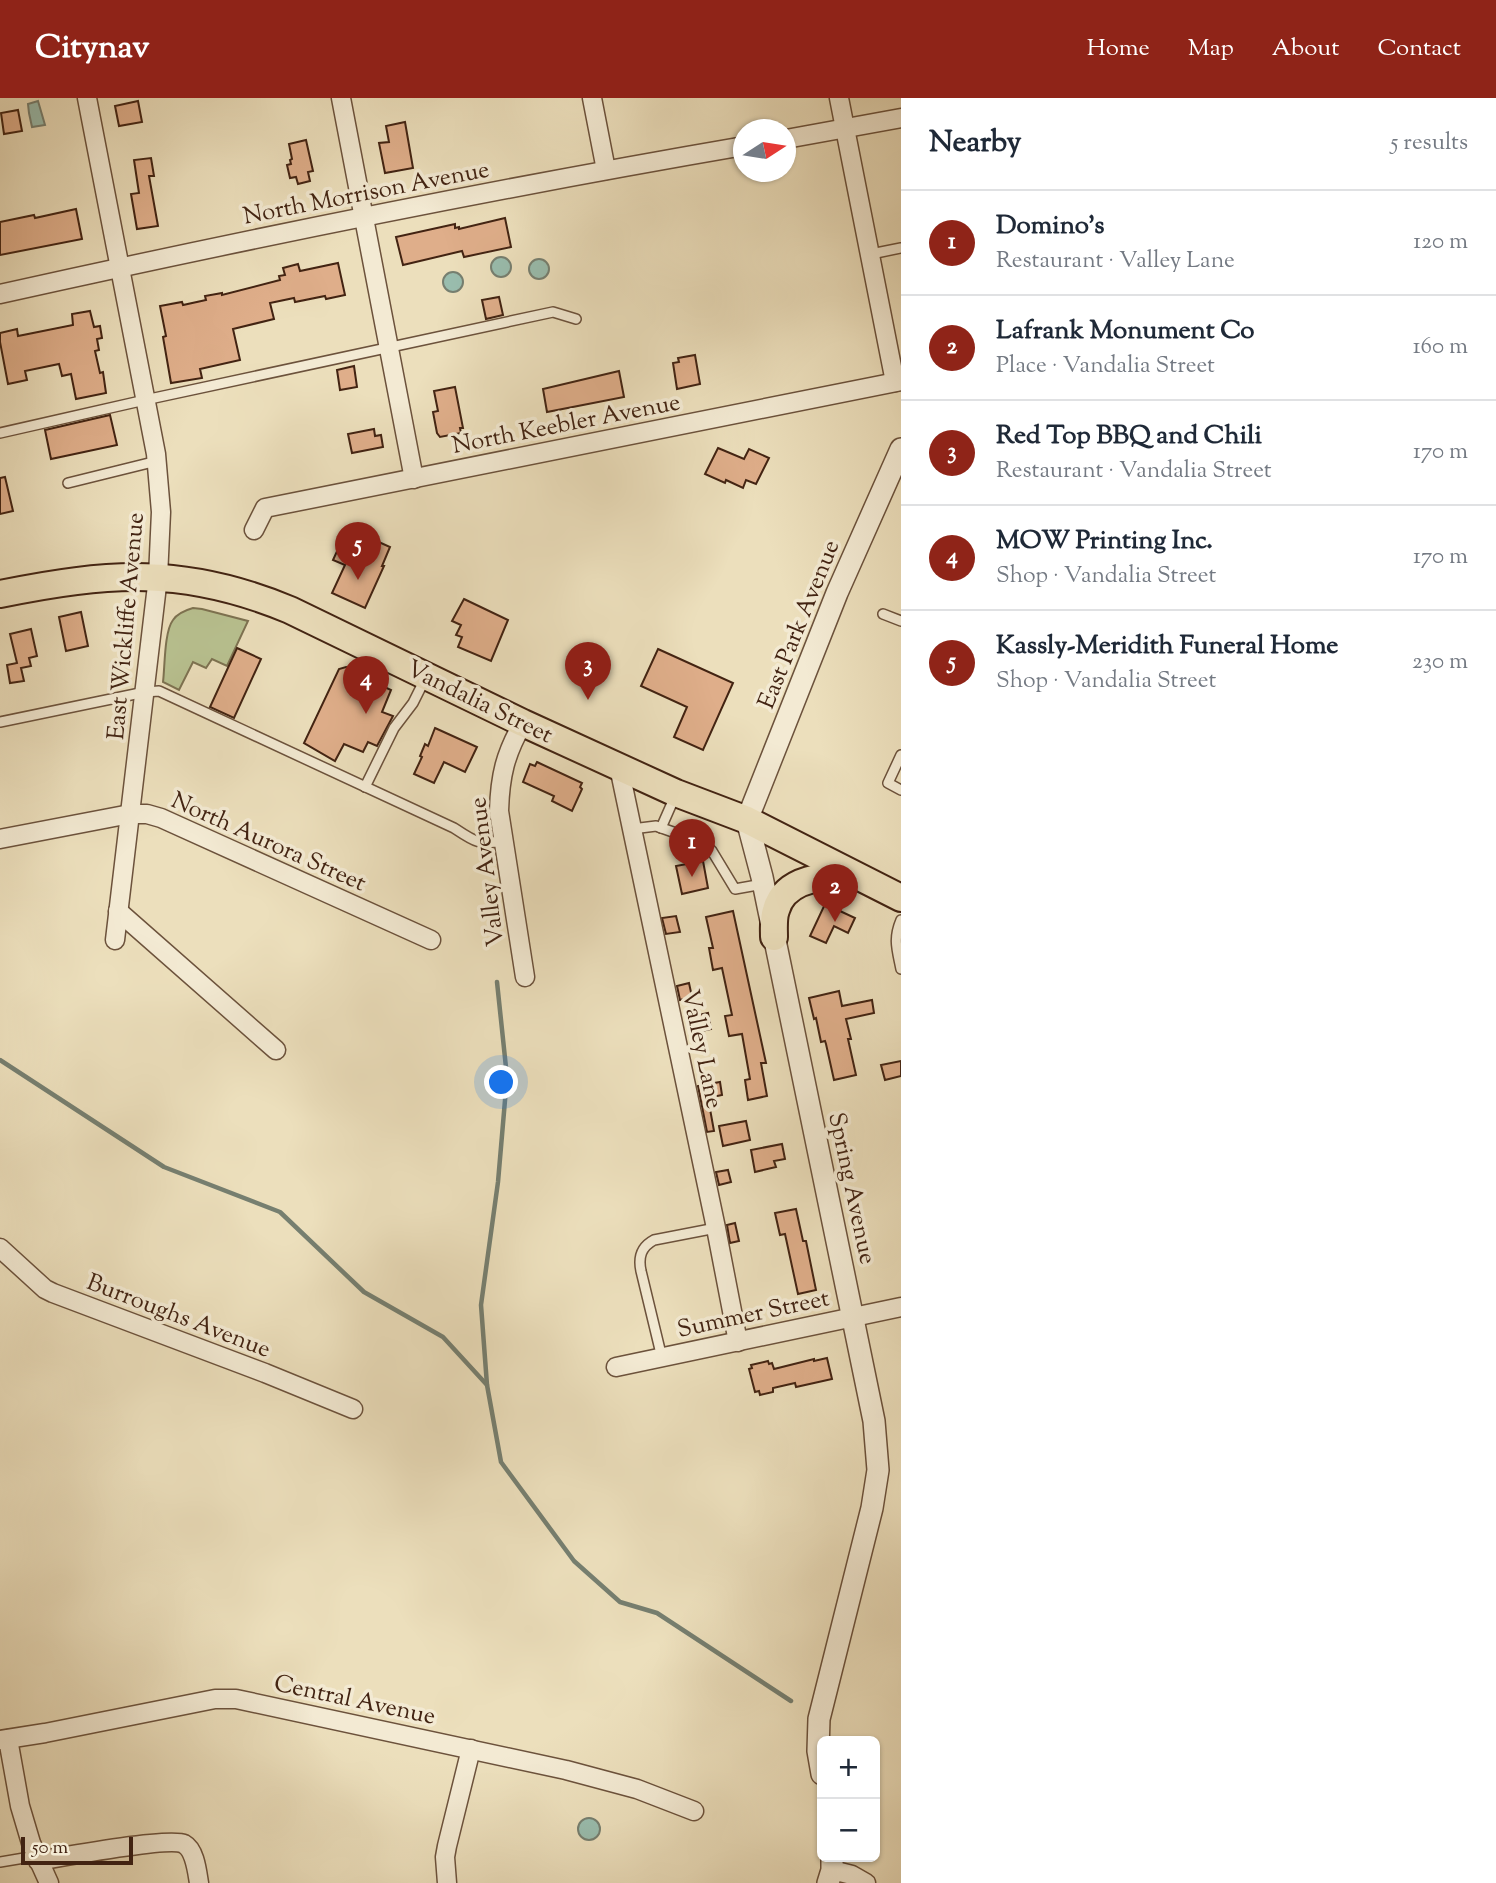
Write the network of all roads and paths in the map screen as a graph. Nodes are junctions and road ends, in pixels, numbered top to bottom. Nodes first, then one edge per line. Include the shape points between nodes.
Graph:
1 (87, 98) edge
2 (341, 98) edge
3 (592, 98) edge
4 (839, 98) edge
5 (901, 118) edge
6 (845, 128) junction
7 (796, 137) edge
8 (733, 148) edge
9 (606, 170) junction
10 (364, 217) junction
11 (901, 248) edge
12 (871, 254) junction
13 (120, 267) junction
14 (0, 294) edge
15 (576, 318) dead end
16 (390, 348) junction
17 (898, 381) edge
18 (145, 400) junction
19 (0, 433) edge
20 (901, 449) edge
21 (157, 461) junction
22 (414, 478) junction
23 (68, 483) dead end
24 (254, 530) dead end
25 (158, 577) junction
26 (0, 594) edge
27 (883, 614) dead end
28 (901, 621) edge
29 (426, 676) junction
30 (145, 692) junction
31 (0, 722) edge
32 (523, 723) junction
33 (901, 755) edge
34 (619, 767) junction
35 (365, 787) junction
36 (901, 790) edge
37 (676, 793) junction
38 (130, 814) junction
39 (747, 820) junction
40 (661, 828) junction
41 (632, 829) junction
42 (0, 839) edge
43 (504, 841) junction
44 (857, 876) junction
45 (763, 884) junction
46 (901, 898) edge
47 (118, 911) junction
48 (901, 920) edge
49 (774, 937) junction
50 (115, 940) dead end
51 (431, 940) dead end
52 (901, 969) edge
53 (524, 977) dead end
54 (276, 1050) dead end
55 (716, 1228) junction
56 (0, 1248) edge
57 (901, 1307) edge
58 (854, 1317) junction
59 (738, 1342) junction
60 (662, 1358) junction
61 (616, 1367) dead end
62 (353, 1409) dead end
63 (818, 1736) edge
64 (4, 1740) edge
65 (471, 1749) junction
66 (694, 1811) dead end
67 (37, 1859) junction
68 (0, 1863) edge
69 (831, 1870) edge
70 (49, 1883) edge
71 (199, 1883) edge
72 (447, 1883) edge
73 (866, 1883) edge

1 - 13 street, East Wickliffe Avenue
2 - 10 street
3 - 9 street
4 - 6 street
5 - 6 street
6 - 7 street
6 - 12 street
8 - 9 street, North Morrison Avenue
9 - 10 street, North Morrison Avenue
10 - 13 street, North Morrison Avenue
10 - 16 street
11 - 12 lane
12 - 17 street
13 - 14 street, North Morrison Avenue
13 - 18 street, East Wickliffe Avenue
15 - 16 lane via 554,312
16 - 18 lane
16 - 22 street
17 - 22 street, North Keebler Avenue
18 - 19 lane
18 - 21 street, East Wickliffe Avenue
20 - 39 street, East Park Avenue via 837,593
21 - 23 lane
21 - 25 street, East Wickliffe Avenue via 161,512
22 - 24 street, North Keebler Avenue via 265,508
25 - 26 main road, Vandalia Street via 81,580
25 - 29 main road, Vandalia Street via 207,583 270,601
25 - 30 street, East Wickliffe Avenue
27 - 28 lane
29 - 32 main road, Vandalia Street
29 - 35 lane
30 - 31 lane
30 - 35 lane via 159,691
30 - 38 street, East Wickliffe Avenue
32 - 34 main road, Vandalia Street
32 - 43 street, Valley Avenue via 500,784
33 - 36 lane via 888,783
34 - 37 main road, Vandalia Street
34 - 41 street, Valley Lane
35 - 43 lane via 474,841
37 - 39 main road, Vandalia Street
37 - 40 lane
38 - 42 street, North Aurora Street
38 - 47 street, East Wickliffe Avenue
38 - 51 street, North Aurora Street via 160,818
39 - 44 main road, Vandalia Street
39 - 45 street, Spring Avenue
40 - 41 lane
40 - 45 lane via 708,846 735,889
41 - 55 street, Valley Lane
43 - 53 street, Valley Avenue
44 - 46 main road, Vandalia Street
44 - 49 main road via 831,875 786,891 775,911
45 - 49 street, Spring Avenue
47 - 50 street, East Wickliffe Avenue
47 - 54 street
48 - 52 lane via 895,941
49 - 58 street, Spring Avenue
55 - 59 street, Valley Lane
55 - 60 lane via 654,1240 642,1251 639,1262
56 - 62 street, Burroughs Avenue via 53,1293
57 - 58 street, Summer Street
58 - 59 street, Summer Street
58 - 63 street, Spring Avenue via 874,1421 878,1470
59 - 60 street, Summer Street
60 - 61 street, Summer Street
64 - 65 street, Central Avenue via 215,1699 236,1699
64 - 67 street
65 - 66 street, Central Avenue via 617,1783
65 - 72 street via 445,1857
67 - 68 lane
67 - 70 street
67 - 71 street via 180,1842 194,1858
69 - 73 street

